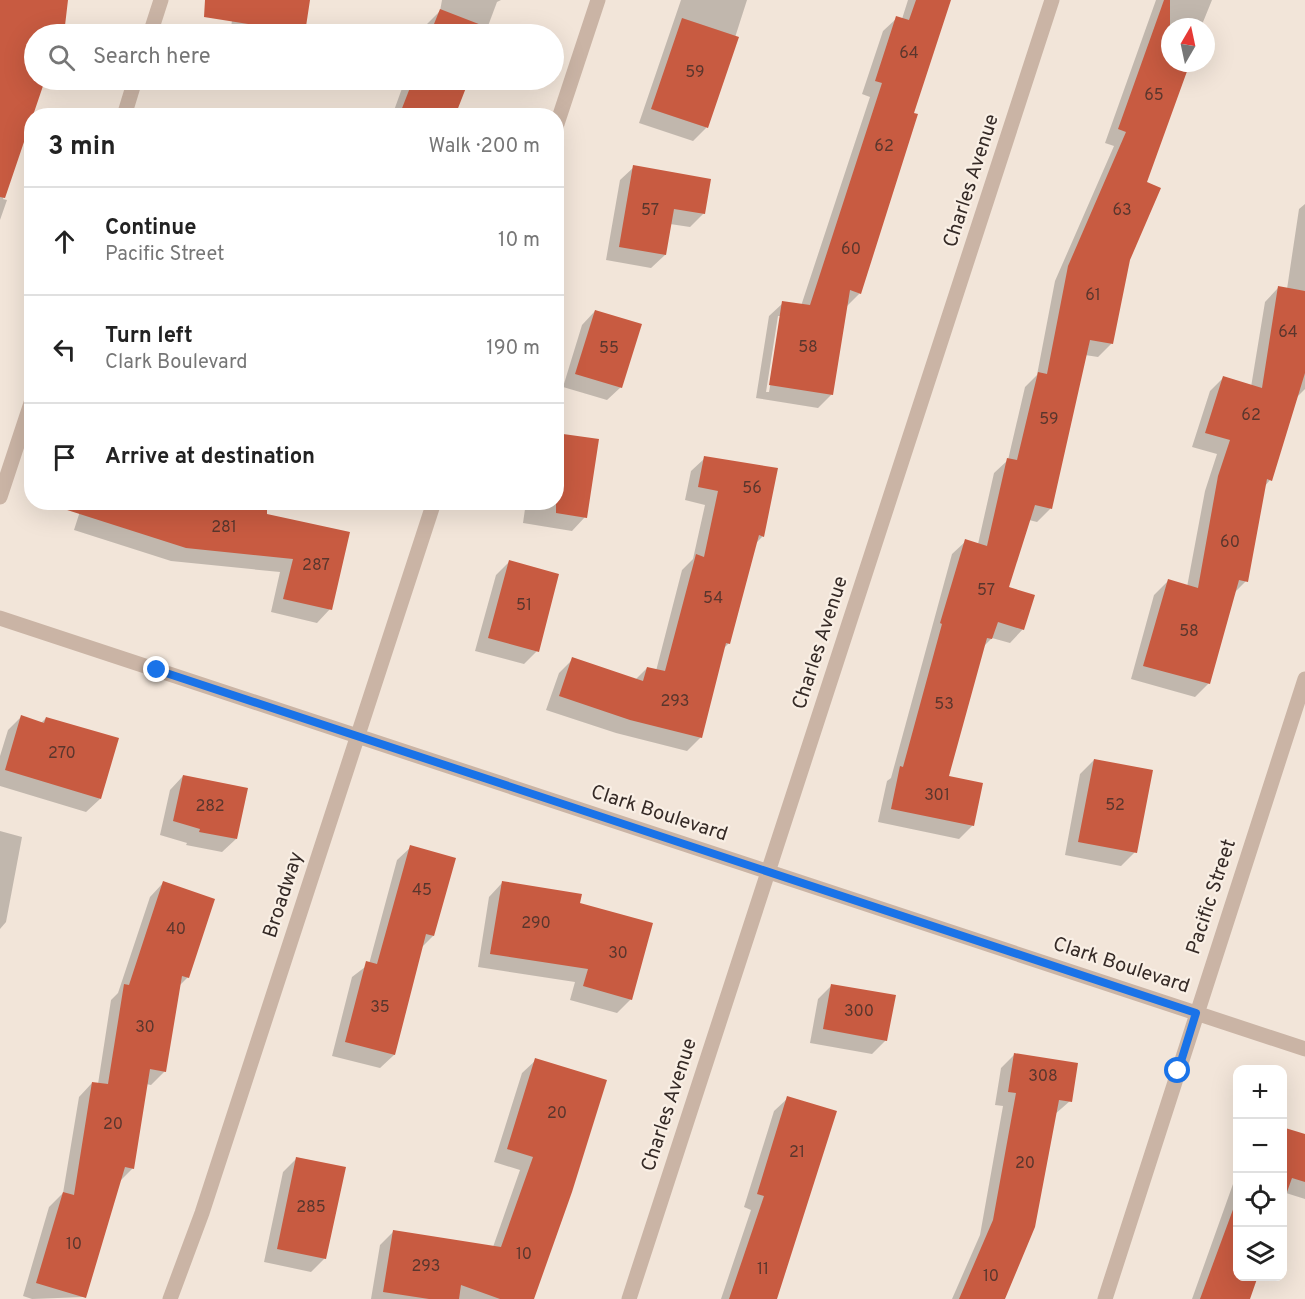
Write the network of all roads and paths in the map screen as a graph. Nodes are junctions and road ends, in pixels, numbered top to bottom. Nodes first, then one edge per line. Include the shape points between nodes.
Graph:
1 (161, 0) edge
2 (598, 0) edge
3 (1052, 0) edge
4 (153, 24) edge
5 (132, 90) edge
6 (126, 108) edge
7 (562, 108) edge
8 (24, 424) edge
9 (0, 496) edge
10 (431, 510) edge
11 (0, 618) edge
12 (1305, 679) edge
13 (358, 737) junction
14 (769, 872) junction
15 (1196, 1013) junction
16 (1305, 1049) edge
17 (170, 1299) edge
18 (629, 1299) edge
19 (1105, 1299) edge

1 - 4 street
2 - 7 street
3 - 14 street, Charles Avenue
5 - 6 street
8 - 9 street
10 - 13 street, Broadway
11 - 13 street, Clark Boulevard
12 - 15 street, Pacific Street
13 - 14 street, Clark Boulevard
13 - 17 street, Broadway via 202,1213
14 - 15 street, Clark Boulevard
14 - 18 street, Charles Avenue
15 - 16 street, Clark Boulevard
15 - 19 street, Pacific Street

